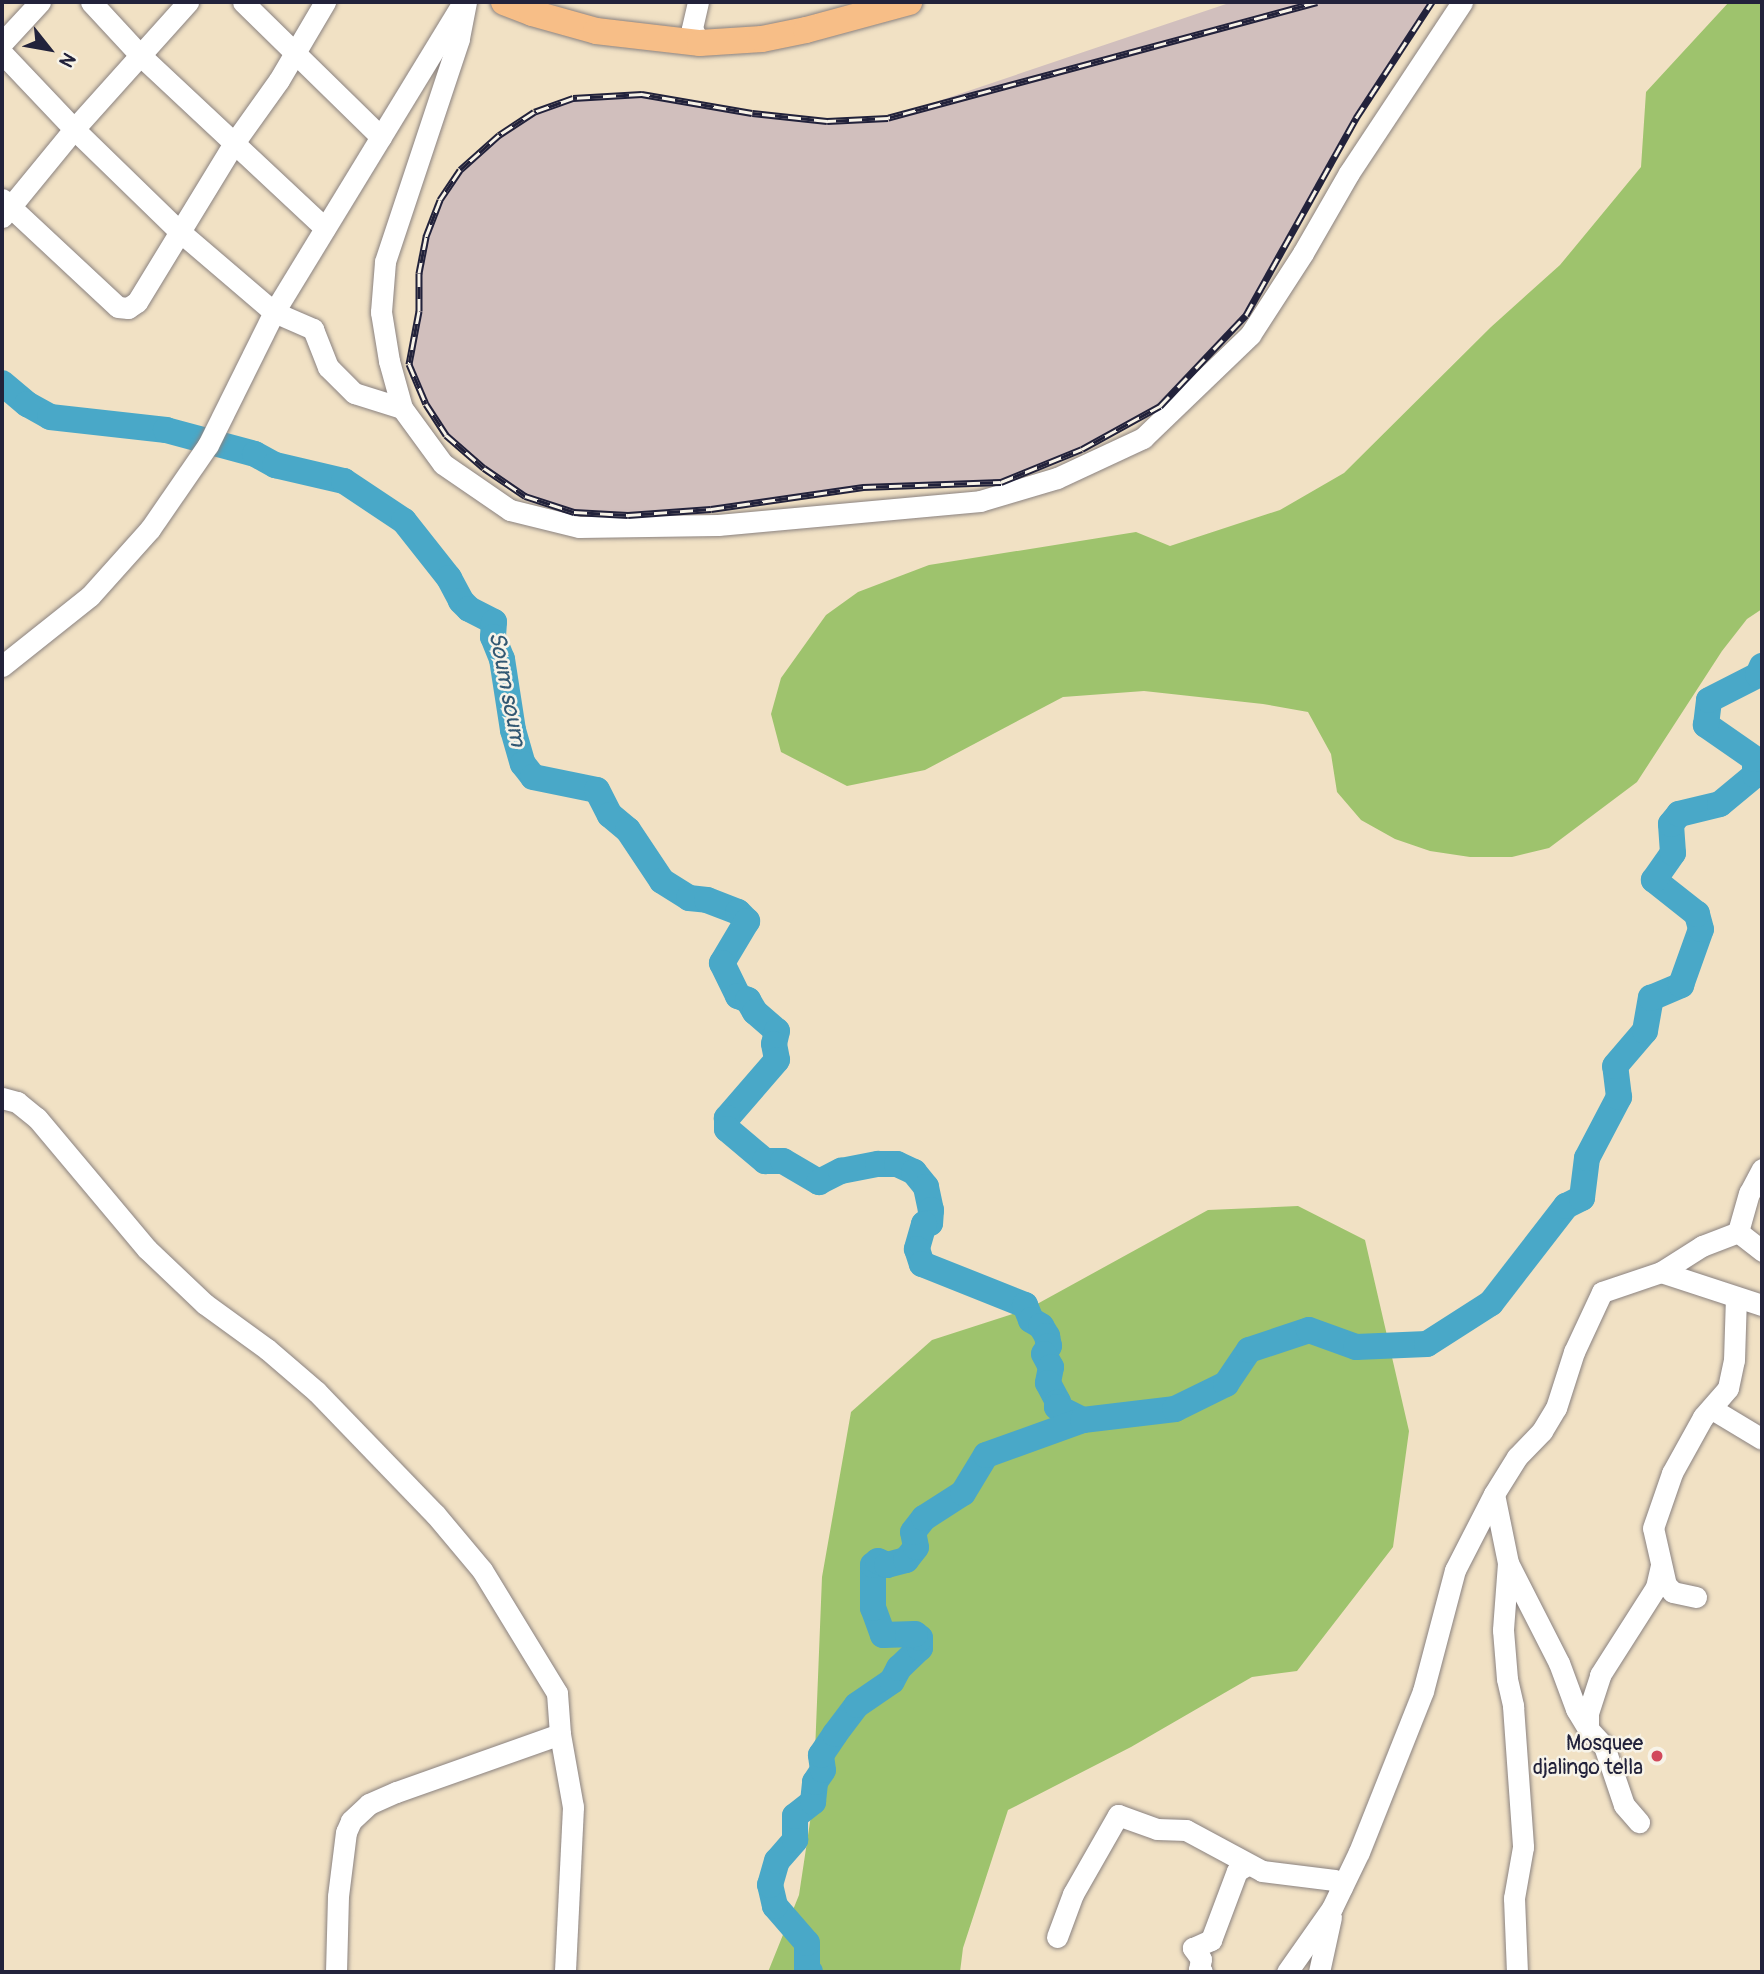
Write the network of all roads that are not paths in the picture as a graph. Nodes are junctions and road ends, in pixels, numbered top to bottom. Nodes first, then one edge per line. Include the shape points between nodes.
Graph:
1 (40, 2) edge
2 (91, 2) edge
3 (188, 2) edge
4 (243, 2) edge
5 (325, 2) edge
6 (465, 2) edge
7 (504, 2) edge
8 (698, 2) edge
9 (909, 2) edge
10 (1462, 2) edge
11 (2, 43) edge
12 (700, 43) junction
13 (2, 53) edge
14 (294, 53) junction
15 (141, 56) junction
16 (74, 129) junction
17 (381, 137) junction
18 (234, 143) junction
19 (4, 208) edge
20 (325, 228) junction
21 (179, 231) junction
22 (274, 312) junction
23 (402, 408) junction
24 (2, 666) edge
25 (2, 1098) edge
26 (1762, 1169) edge
27 (1738, 1232) junction
28 (1762, 1251) edge
29 (1661, 1272) junction
30 (1736, 1297) junction
31 (1762, 1305) edge
32 (1712, 1409) junction
33 (1762, 1439) edge
34 (1494, 1494) junction
35 (1508, 1563) junction
36 (1661, 1566) junction
37 (1696, 1597) dead end
38 (1588, 1729) junction
39 (560, 1734) junction
40 (1639, 1822) dead end
41 (1247, 1865) junction
42 (1342, 1888) junction
43 (1332, 1908) junction
44 (1057, 1937) dead end
45 (336, 1972) edge
46 (565, 1972) edge
47 (1202, 1972) edge
48 (1287, 1972) edge
49 (1319, 1972) edge
50 (1517, 1972) edge

1 - 11 street
2 - 15 street
3 - 15 street
4 - 14 street
5 - 14 street
6 - 17 street
6 - 23 street via 459,39 385,262 381,312 388,361
7 - 12 main road via 596,31
8 - 12 street via 692,29
9 - 12 main road via 806,30
10 - 23 street via 1250,335 1143,438 1058,478 980,500 718,525 579,527 510,510 443,464
13 - 16 street
14 - 17 street
14 - 18 street
15 - 16 street
15 - 18 street
16 - 19 street
16 - 21 street
17 - 20 street
18 - 20 street
18 - 21 street
19 - 21 street via 118,307 128,308 137,302
20 - 22 street
21 - 22 street
22 - 23 street via 313,329 328,367 354,393
22 - 24 street via 212,436 150,529 99,587
25 - 39 street via 17,1101 37,1118 147,1249 205,1304 317,1392 435,1514 482,1570 538,1656 557,1693
26 - 27 street via 1749,1193
27 - 28 street
27 - 29 street via 1702,1246
29 - 30 street
29 - 34 street via 1602,1292 1574,1352 1556,1408
30 - 31 street
30 - 32 street via 1731,1376
32 - 33 street
32 - 36 street via 1672,1473 1657,1512 1653,1528
34 - 35 street
34 - 42 street via 1455,1570 1423,1691
35 - 38 street
35 - 50 street via 1503,1630 1523,1847 1514,1898
36 - 37 street via 1674,1592
36 - 38 street via 1656,1587 1600,1675
38 - 40 street via 1604,1746 1624,1805
39 - 45 street via 369,1804 351,1821 338,1896
39 - 46 street via 573,1807
41 - 42 street via 1286,1876 1334,1880
41 - 44 street via 1186,1830 1157,1829 1118,1815 1073,1894
41 - 47 street via 1237,1871 1211,1940 1193,1948 1201,1959
42 - 43 street
43 - 48 street
43 - 49 street

